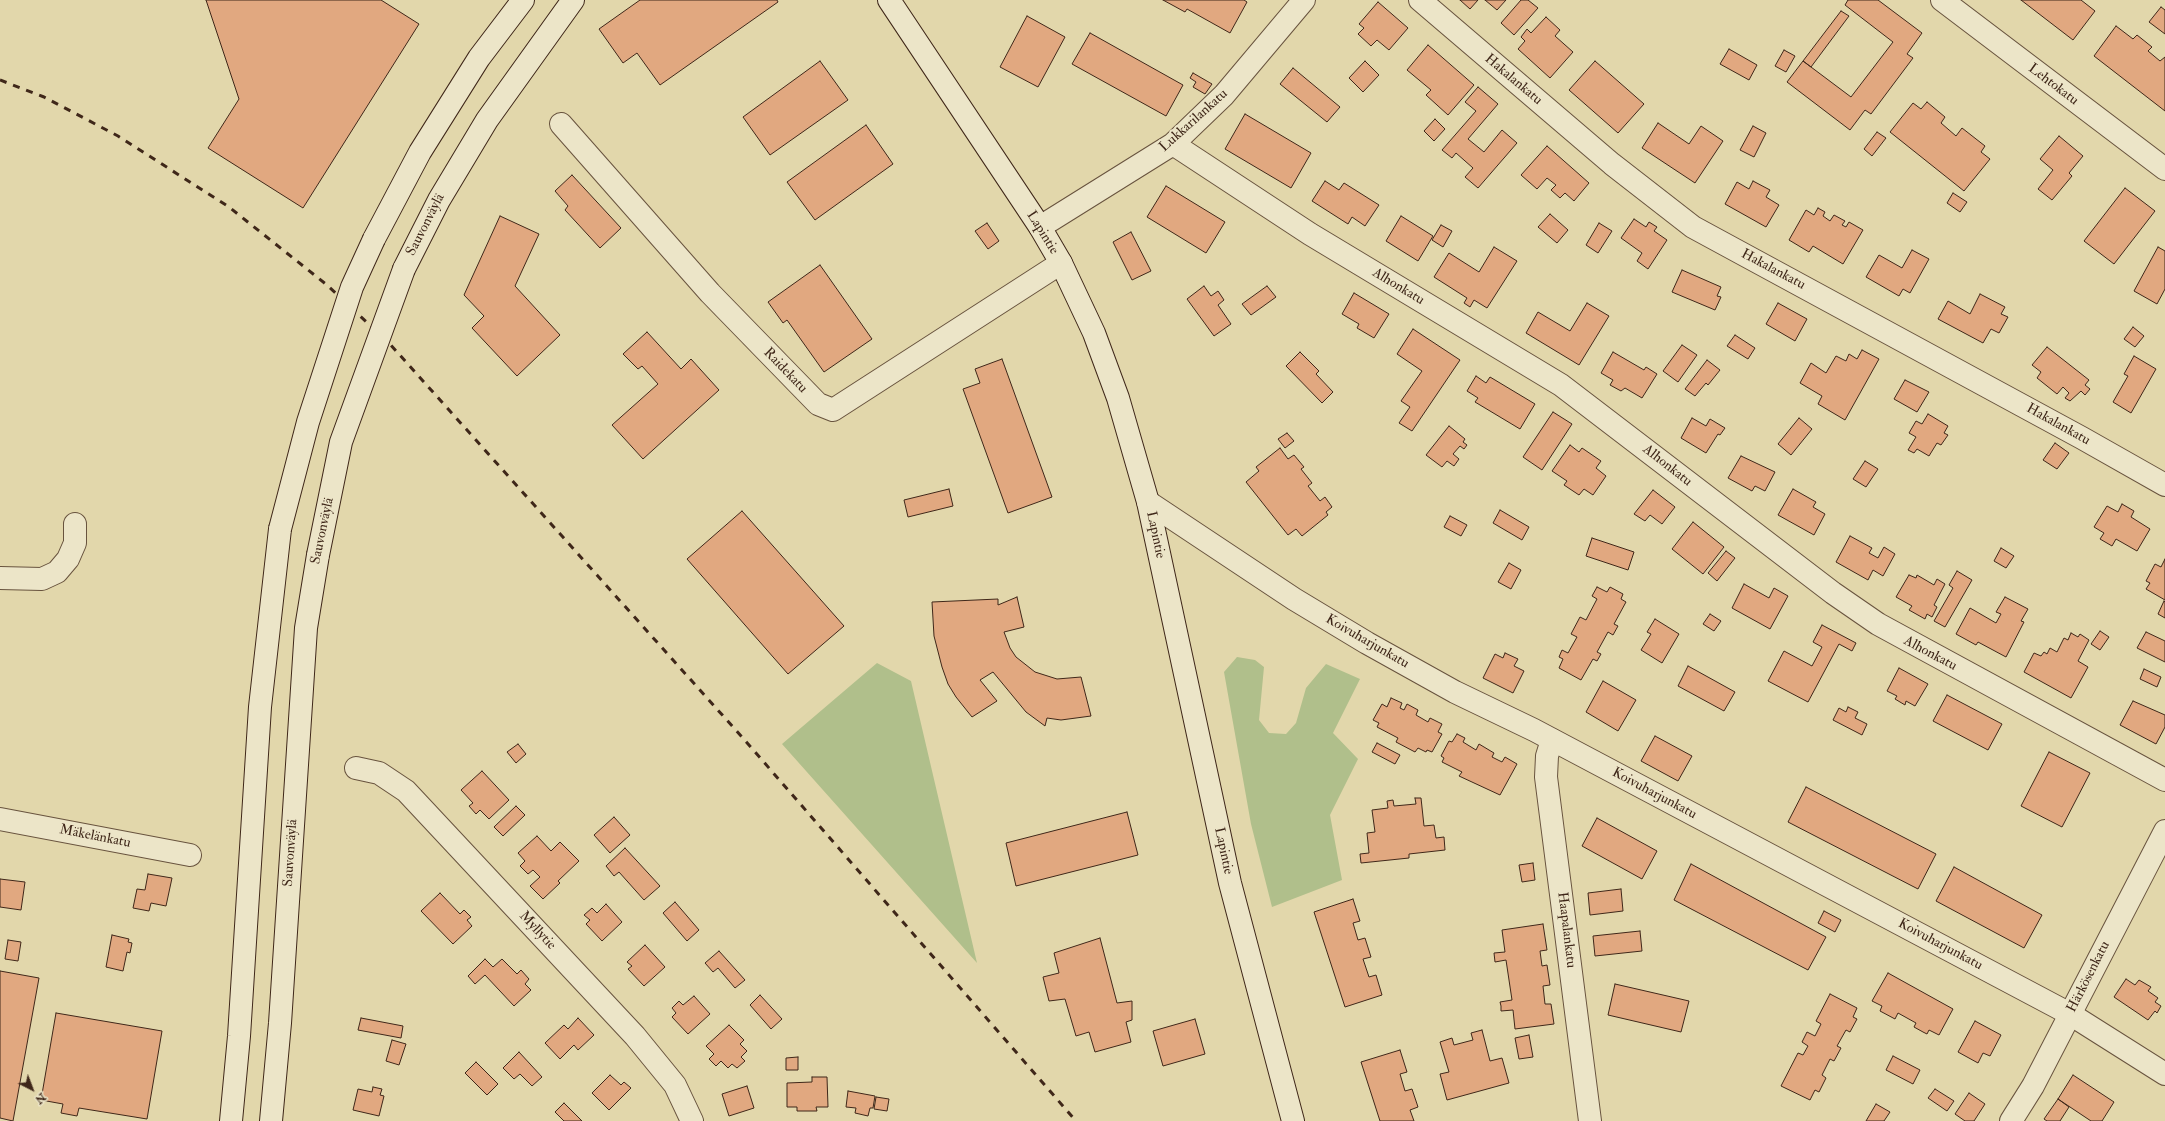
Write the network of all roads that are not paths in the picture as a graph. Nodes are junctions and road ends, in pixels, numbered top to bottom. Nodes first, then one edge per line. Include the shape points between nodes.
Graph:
1 (523, 0) edge
2 (573, 0) edge
3 (890, 0) edge
4 (1420, 0) edge
5 (1942, 0) edge
6 (1298, 2) edge
7 (561, 124) dead end
8 (1173, 144) junction
9 (2165, 169) edge
10 (1040, 227) junction
11 (1061, 263) junction
12 (2165, 485) edge
13 (1148, 502) junction
14 (75, 524) dead end
15 (0, 578) edge
16 (1552, 740) junction
17 (356, 768) dead end
18 (2165, 780) edge
19 (0, 819) edge
20 (2165, 831) edge
21 (190, 855) dead end
22 (2070, 1014) junction
23 (2165, 1074) edge
24 (231, 1121) edge
25 (271, 1121) edge
26 (692, 1121) edge
27 (1292, 1121) edge
28 (1590, 1121) edge
29 (2012, 1121) edge

1 - 24 street, bridge via 479,58 420,152 374,239 352,287 308,422 280,529 260,707 239,1036
2 - 25 street, Sauvonväylä, bridge via 487,120 439,200 404,269 341,442 306,628 280,1023
3 - 10 street, Lapintie
4 - 12 street, Hakalankatu via 1607,159 1693,227
5 - 9 street, Lehtokatu
6 - 8 street, Lukkarilankatu via 1224,95
7 - 11 street, Raidekatu via 710,293 818,404 833,410
8 - 10 street, Lukkarilankatu
8 - 18 street, Alhonkatu via 1310,234 1561,385 1833,593 1878,624
10 - 11 street, Lapintie
11 - 13 street, Lapintie via 1094,333 1118,398
13 - 16 street, Koivuharjunkatu via 1294,599 1367,643 1455,692
13 - 27 street, Lapintie via 1230,883
14 - 15 street via 75,543 68,559 57,572 42,579
16 - 22 street, Koivuharjunkatu
16 - 28 street, Haapalankatu via 1547,756 1546,777
17 - 26 street, Myllytie via 379,773 406,791 635,1036 675,1085
19 - 21 street, Mäkelänkatu
20 - 22 street, Härkösenkatu
22 - 23 street, Koivuharjunkatu
22 - 29 street, Härkösenkatu

